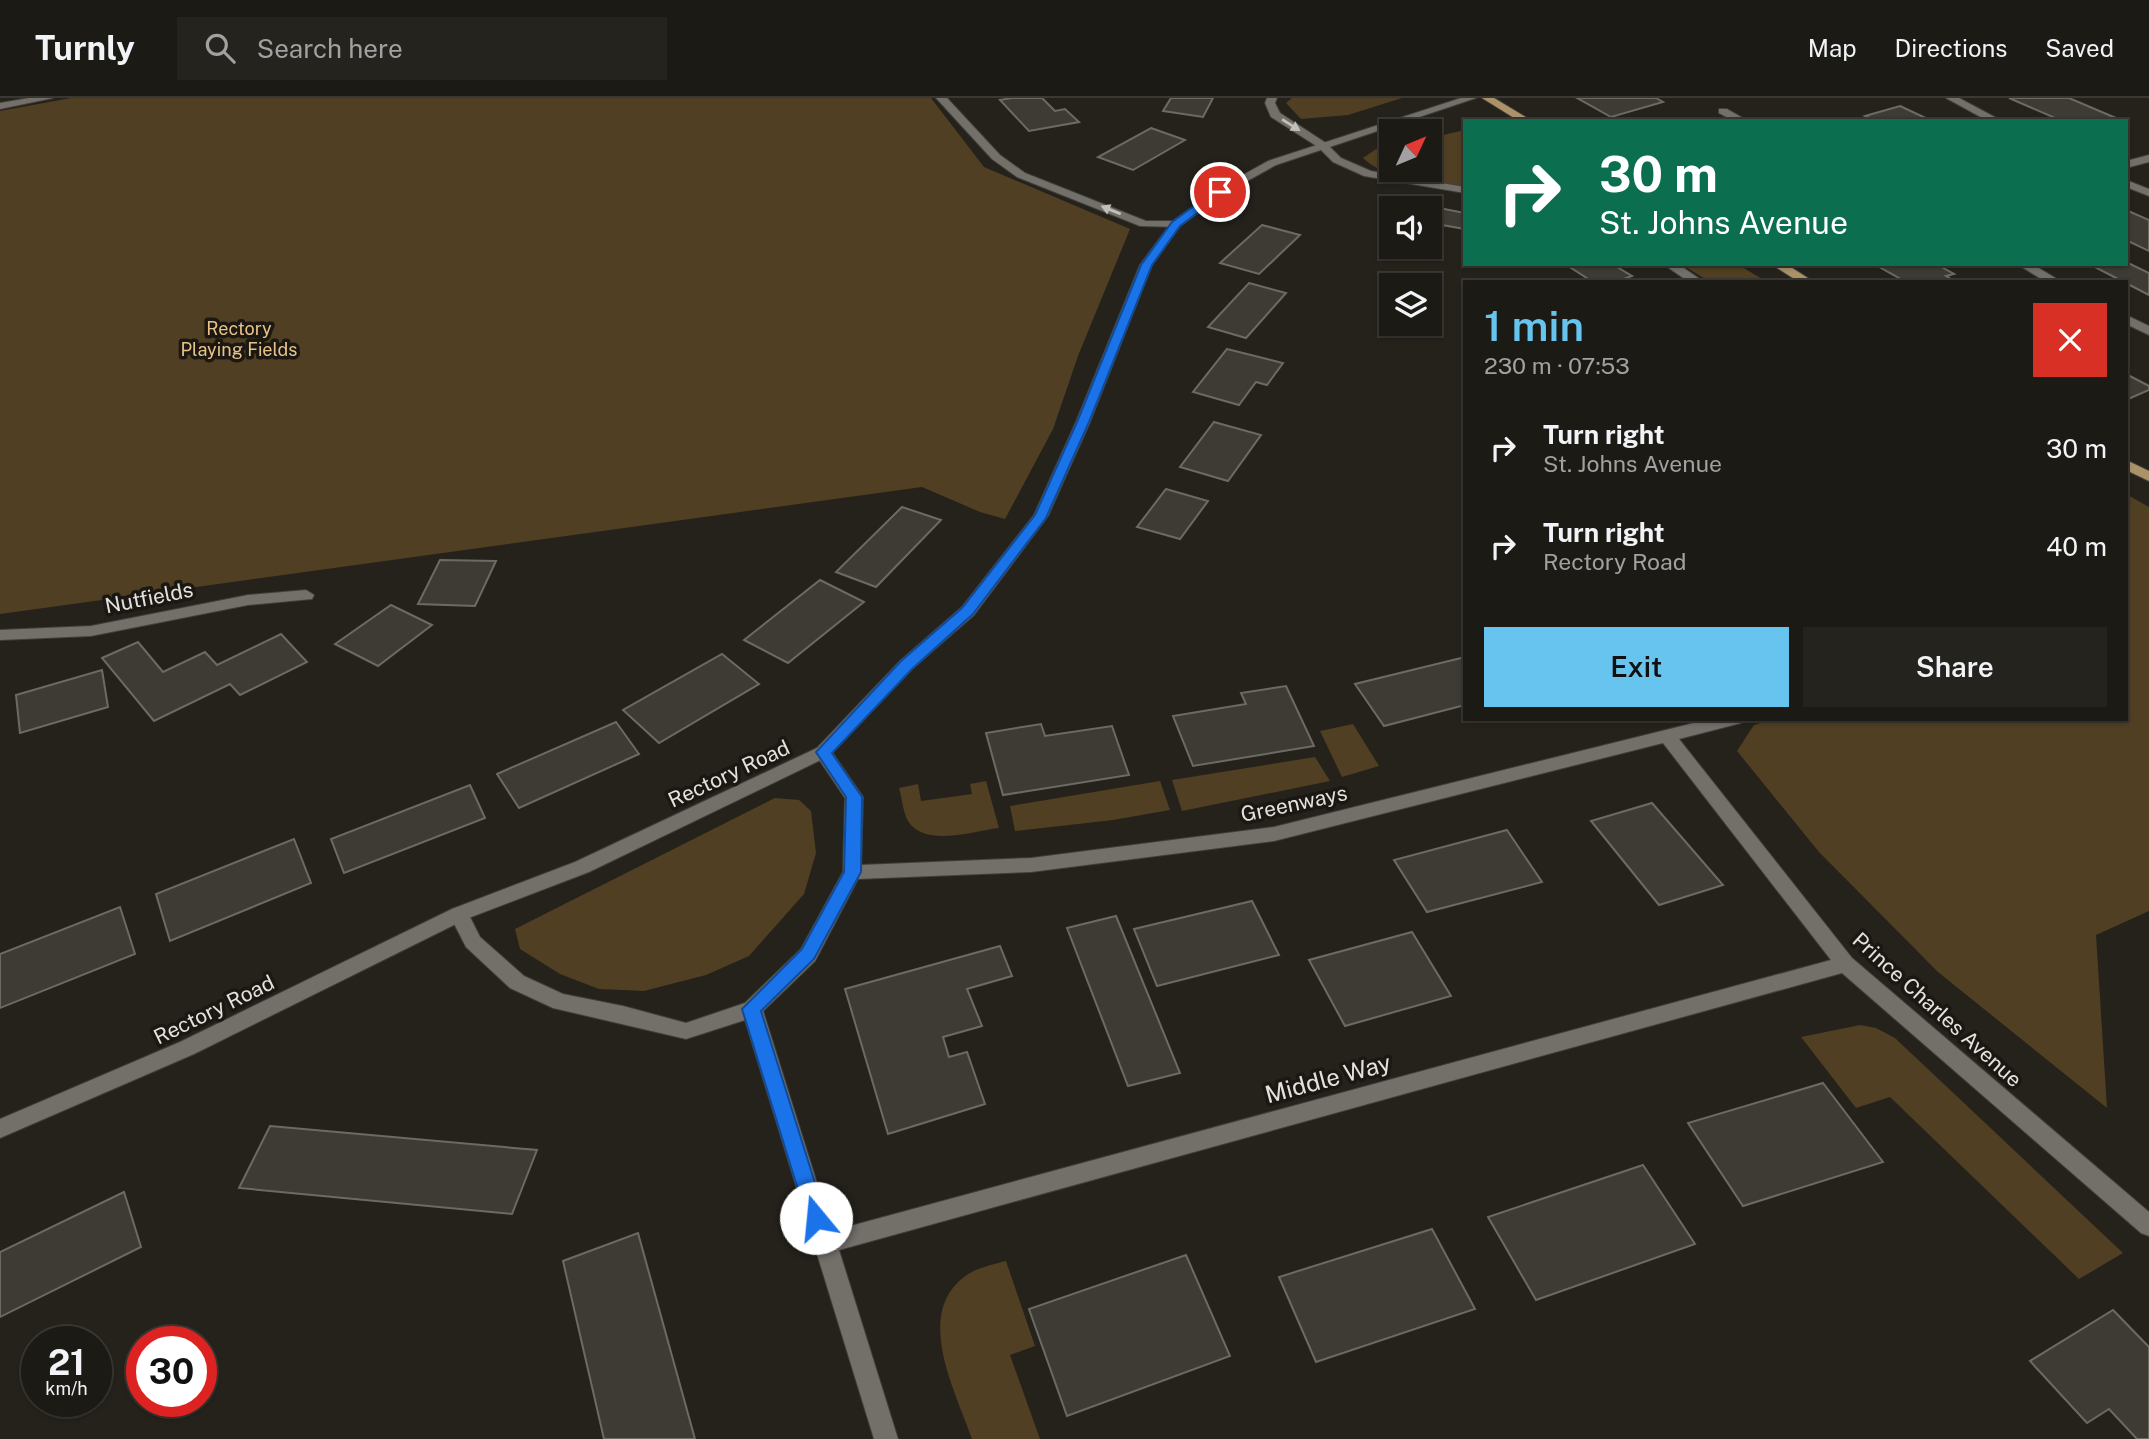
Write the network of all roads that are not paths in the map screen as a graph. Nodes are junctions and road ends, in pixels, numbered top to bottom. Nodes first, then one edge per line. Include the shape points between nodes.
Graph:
1 (48, 98) edge
2 (941, 98) edge
3 (1272, 98) edge
4 (1471, 98) edge
5 (1487, 98) edge
6 (1951, 98) edge
7 (0, 106) edge
8 (1723, 111) dead end
9 (1524, 119) edge
10 (1739, 119) edge
11 (1993, 119) edge
12 (1322, 145) junction
13 (2149, 158) edge
14 (2128, 164) edge
15 (2128, 184) edge
16 (1463, 190) edge
17 (2149, 194) edge
18 (1176, 224) junction
19 (1672, 266) edge
20 (1780, 266) edge
21 (2027, 266) edge
22 (1695, 280) edge
23 (1805, 280) edge
24 (2052, 280) edge
25 (2128, 320) edge
26 (2149, 331) edge
27 (2128, 465) edge
28 (2149, 477) edge
29 (306, 595) dead end
30 (0, 635) edge
31 (1728, 721) edge
32 (1669, 738) junction
33 (824, 752) junction
34 (852, 872) junction
35 (459, 914) junction
36 (1845, 964) junction
37 (751, 1009) junction
38 (0, 1129) edge
39 (2149, 1226) edge
40 (824, 1244) junction
41 (886, 1439) edge

1 - 7 street
18 -> 2 street via 1144,224 1021,175 996,157
3 -> 12 street via 1275,115
4 - 12 street, Rectory Road
5 - 9 main road
6 - 11 street
8 - 10 street
12 - 16 street via 1337,160 1368,174
12 - 18 street, Rectory Road via 1272,163
13 - 14 street
15 - 17 street
18 - 33 street, Rectory Road via 1146,265 1041,516 968,611 906,665
19 - 22 street
20 - 23 main road
21 - 24 street
25 - 26 street
27 - 28 main road
29 - 30 street, Nutfields via 248,600 91,631
31 - 32 street, Greenways
32 - 34 street, Greenways via 1274,834 1031,865
32 - 36 street, Prince Charles Avenue
33 - 34 street via 854,797
33 - 35 street, Rectory Road via 582,867
34 - 37 street via 808,954
35 - 37 street via 473,942 517,982 560,1002 686,1031
35 - 38 street, Rectory Road via 187,1048
36 - 39 street, Prince Charles Avenue
36 - 40 street, Middle Way
37 - 40 street
40 - 41 street

